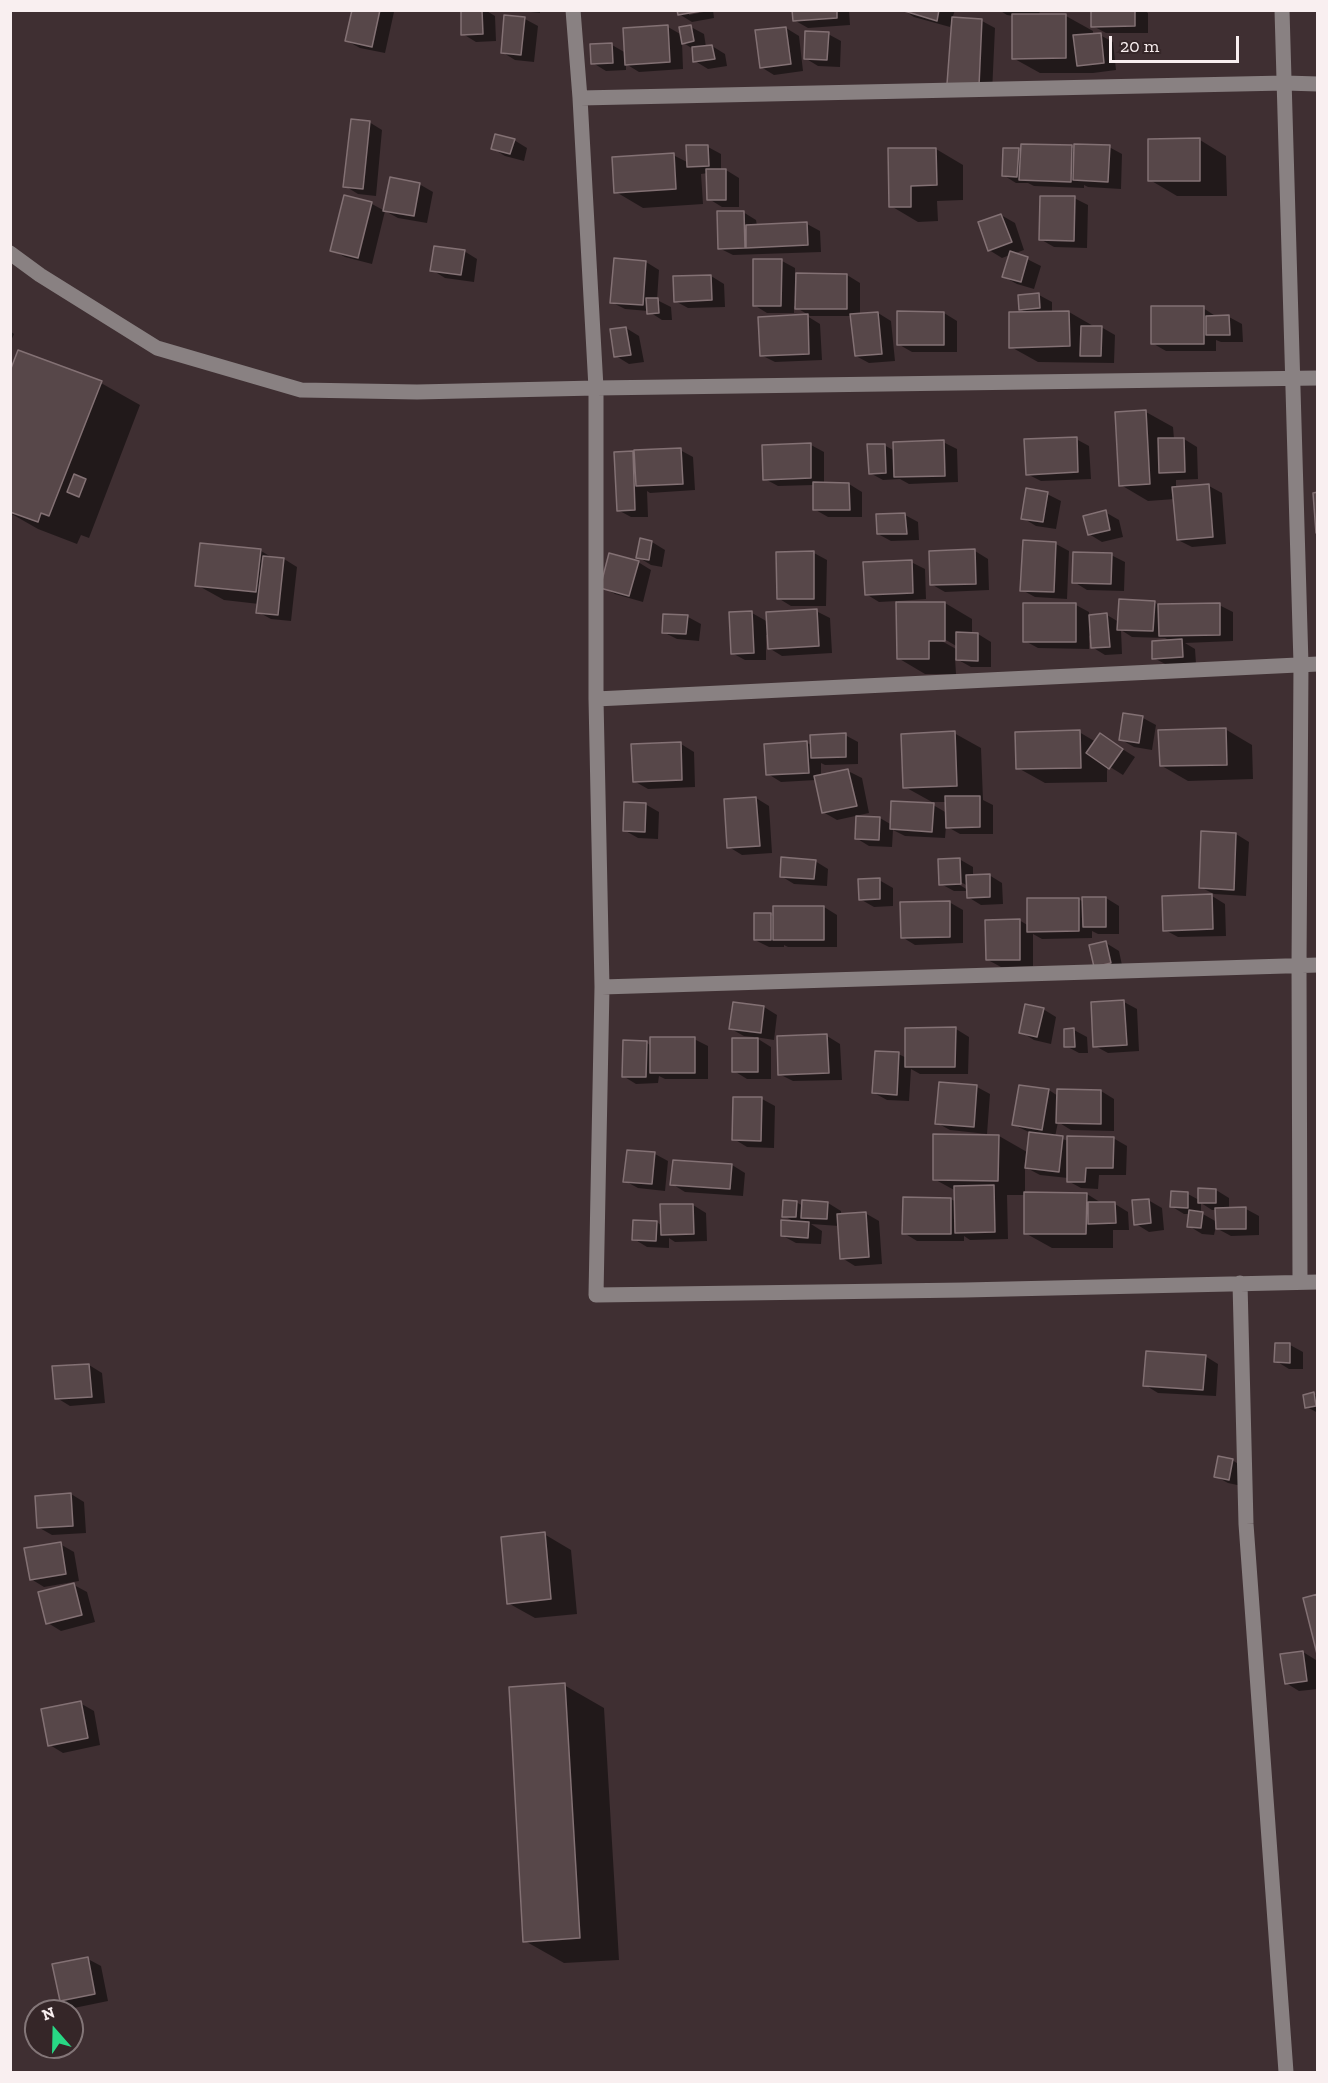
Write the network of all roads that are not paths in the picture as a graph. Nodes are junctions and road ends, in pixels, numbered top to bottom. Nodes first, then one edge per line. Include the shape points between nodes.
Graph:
1 (573, 10) edge
2 (1282, 10) edge
3 (1285, 83) junction
4 (1317, 84) edge
5 (580, 98) junction
6 (10, 254) edge
7 (1291, 377) junction
8 (1317, 378) edge
9 (596, 388) junction
10 (1301, 664) junction
11 (1317, 664) edge
12 (596, 699) junction
13 (1299, 964) junction
14 (1317, 965) edge
15 (602, 987) junction
16 (1300, 1282) junction
17 (1317, 1282) edge
18 (1240, 1283) junction
19 (1286, 2073) edge

1 - 5 street
2 - 3 street
3 - 4 street
3 - 5 street
3 - 7 street
5 - 9 street
6 - 9 street via 157,348 301,390
7 - 8 street
7 - 9 street
7 - 10 street
9 - 12 street
10 - 11 street
10 - 12 street
10 - 13 street
12 - 15 street
13 - 14 street
13 - 15 street
13 - 16 street
15 - 18 street via 596,1295
16 - 17 street
16 - 18 street
18 - 19 street via 1245,1524

